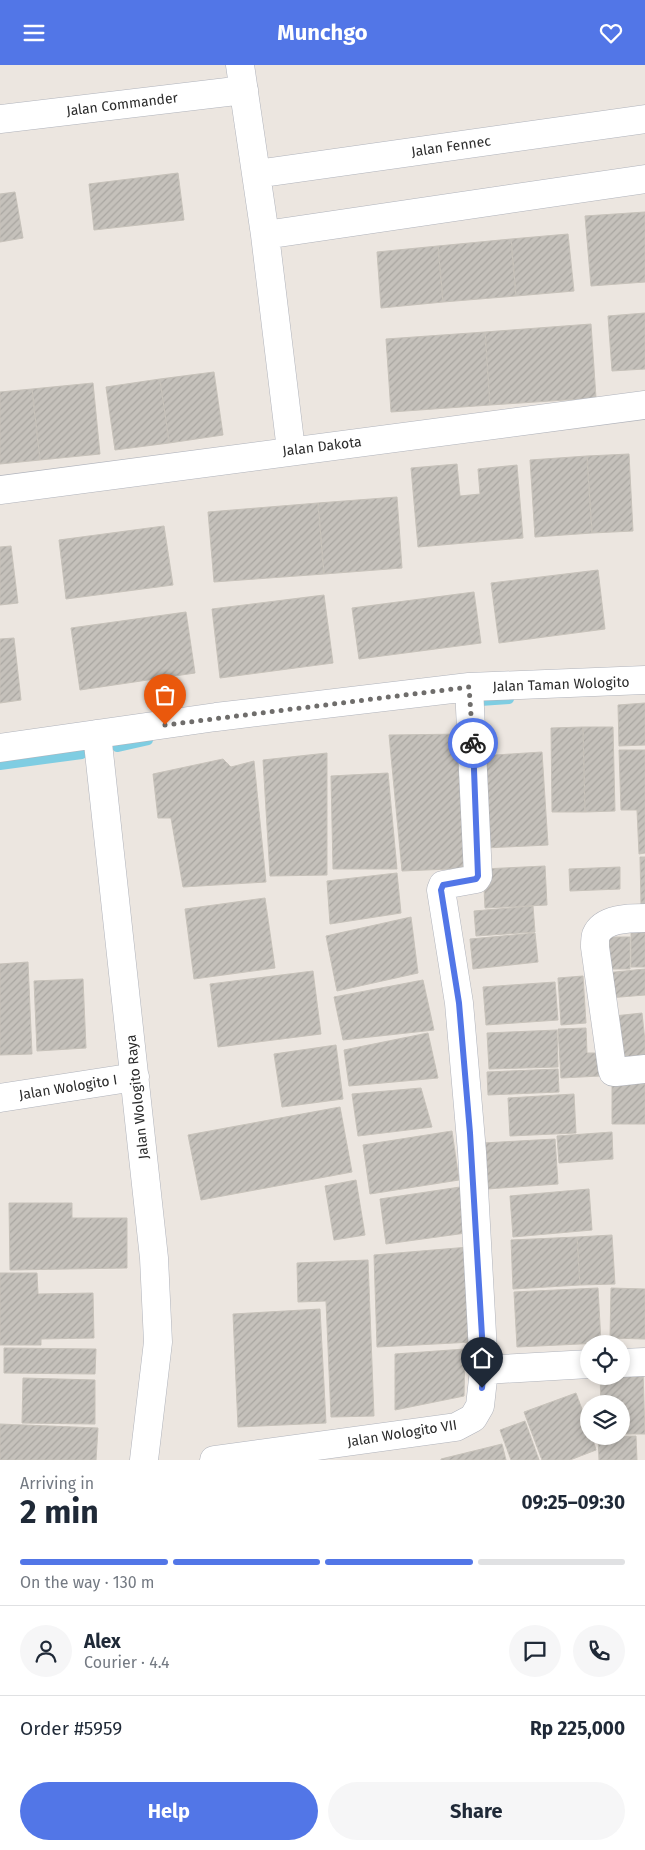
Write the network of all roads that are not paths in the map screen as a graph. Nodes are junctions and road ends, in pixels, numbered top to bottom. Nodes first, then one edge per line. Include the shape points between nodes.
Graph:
1 (242, 77) edge
2 (0, 119) edge
3 (645, 119) edge
4 (256, 173) junction
5 (645, 179) edge
6 (265, 235) junction
7 (645, 405) edge
8 (291, 451) junction
9 (0, 490) edge
10 (645, 680) edge
11 (469, 687) junction
12 (97, 734) junction
13 (0, 747) edge
14 (645, 918) edge
15 (645, 1069) edge
16 (135, 1077) junction
17 (0, 1098) edge
18 (645, 1362) edge
19 (630, 1363) edge
20 (580, 1365) edge
21 (484, 1370) junction
22 (144, 1460) edge
23 (214, 1460) edge

1 - 2 street, Jalan Commander
1 - 4 street
3 - 4 street, Jalan Fennec
4 - 6 street
5 - 6 street
6 - 8 street
7 - 8 street, Jalan Dakota
8 - 9 street, Jalan Dakota
10 - 11 street, Jalan Taman Wologito
11 - 12 street, Jalan Taman Wologito
11 - 21 street, Jalan Wologito VII via 478,876 442,886 459,1003
12 - 13 street, Jalan Taman Wologito
12 - 16 street, Jalan Wologito Raya
14 - 15 street via 620,919 605,925 596,934 595,947 613,1072
16 - 17 street, Jalan Wologito I
16 - 22 street, Jalan Wologito Raya via 154,1258 158,1342
18 - 19 street
20 - 21 street
21 - 23 street, Jalan Wologito VII via 480,1406 473,1418 456,1427

